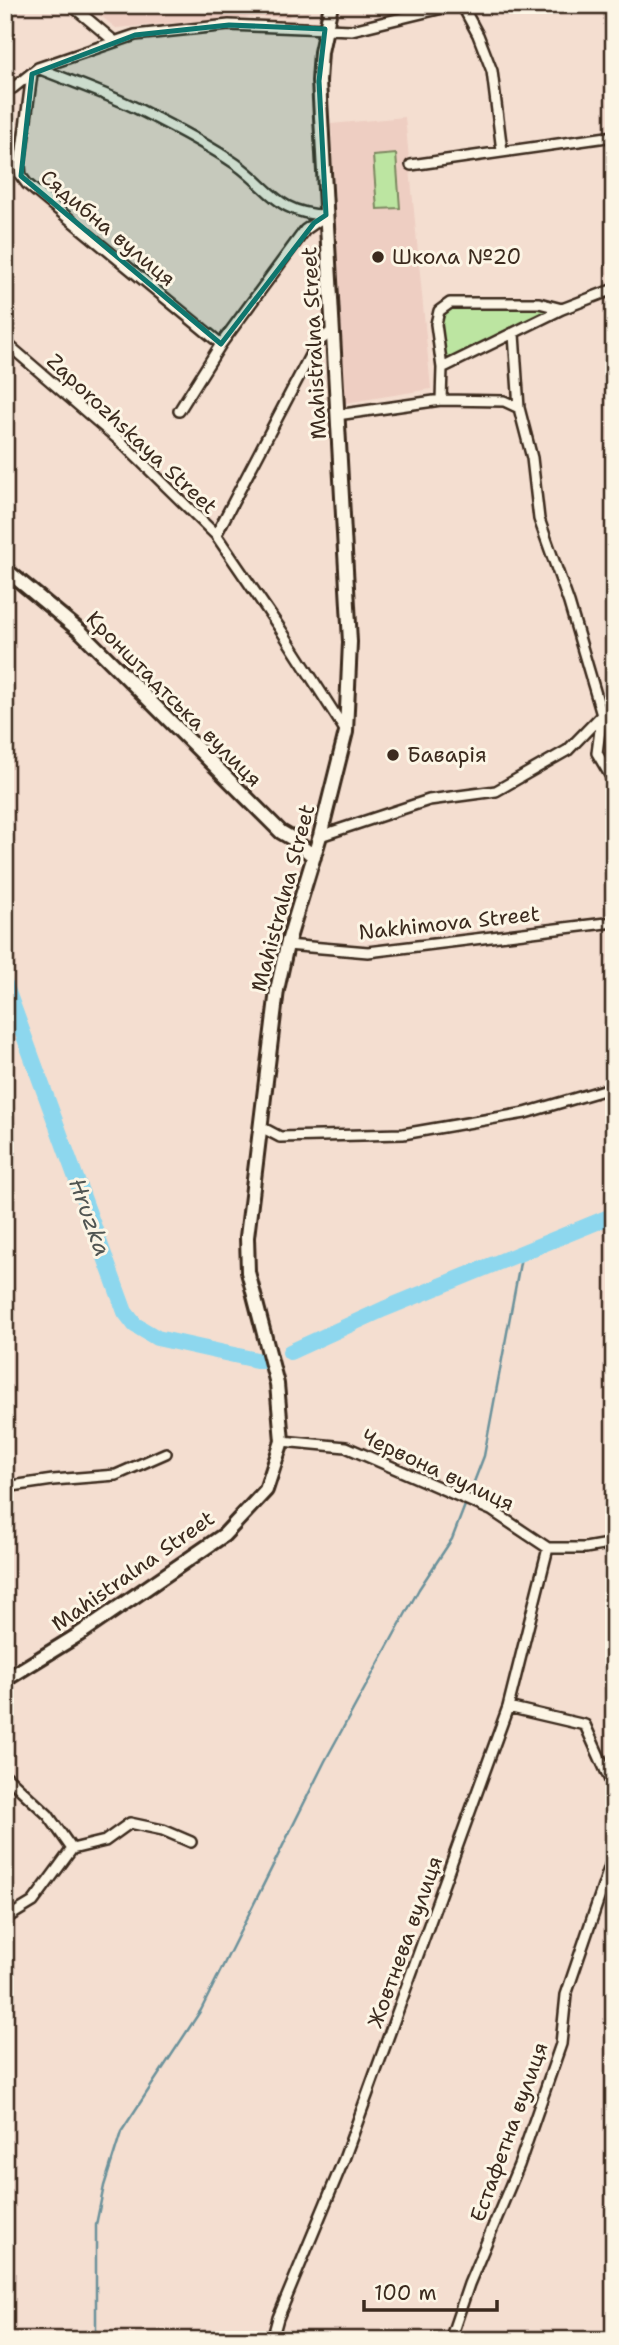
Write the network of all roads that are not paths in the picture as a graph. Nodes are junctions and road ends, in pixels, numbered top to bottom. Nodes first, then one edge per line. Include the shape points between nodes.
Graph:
1 (71, 5) edge
2 (331, 5) edge
3 (455, 5) edge
4 (462, 5) edge
5 (325, 29) junction
6 (114, 41) junction
7 (35, 71) junction
8 (5, 91) edge
9 (614, 136) edge
10 (502, 151) junction
11 (411, 165) dead end
12 (326, 215) junction
13 (614, 289) edge
14 (562, 309) junction
15 (332, 331) junction
16 (514, 334) junction
17 (5, 342) edge
18 (222, 344) junction
19 (442, 368) junction
20 (441, 400) junction
21 (519, 408) junction
22 (179, 411) dead end
23 (337, 415) junction
24 (216, 535) junction
25 (5, 569) edge
26 (614, 708) edge
27 (602, 715) junction
28 (346, 732) junction
29 (614, 782) edge
30 (320, 836) junction
31 (293, 839) junction
32 (313, 858) junction
33 (614, 922) edge
34 (287, 945) junction
35 (614, 1087) edge
36 (261, 1127) junction
37 (282, 1441) junction
38 (166, 1453) dead end
39 (5, 1487) edge
40 (614, 1543) edge
41 (548, 1548) junction
42 (5, 1680) edge
43 (508, 1707) junction
44 (5, 1775) edge
45 (614, 1788) edge
46 (191, 1842) dead end
47 (72, 1849) junction
48 (614, 1854) edge
49 (5, 1919) edge
50 (272, 2340) edge
51 (450, 2340) edge

1 - 6 street
2 - 5 main road, Mahistralna Street
3 - 5 street via 352,30
4 - 10 street via 492,71
5 - 6 street via 229,24
5 - 12 main road, Mahistralna Street via 318,81
6 - 7 street
7 - 8 street
7 - 12 street via 140,109 239,166 289,208
7 - 18 street, Сядибна вулиця via 21,176
9 - 10 street
10 - 11 street
12 - 15 main road, Mahistralna Street
12 - 18 street via 305,230
13 - 14 street
14 - 16 street
14 - 19 street via 539,303 450,303 439,311 436,324
15 - 23 main road, Mahistralna Street
15 - 24 street via 316,344
16 - 19 street
16 - 21 street
17 - 24 street, Zaporozhskaya Street via 120,441
18 - 22 street
19 - 20 street
20 - 21 street via 505,401
20 - 23 street
21 - 27 street via 540,519
23 - 28 main road, Mahistralna Street via 350,642
24 - 28 street, Zaporozhskaya Street
25 - 31 main road, Кронштадтська вулиця via 81,632 273,825
26 - 27 street
27 - 29 street via 597,753
27 - 30 street via 568,750 496,791 429,800
28 - 30 main road, Mahistralna Street
30 - 31 main road
30 - 32 main road, Mahistralna Street
31 - 32 main road, Кронштадтська вулиця
32 - 34 main road, Mahistralna Street
33 - 34 street, Nakhimova Street via 368,951
34 - 36 main road, Mahistralna Street via 277,990
35 - 36 street via 525,1113 403,1134 280,1136
36 - 37 main road, Mahistralna Street via 247,1237 248,1272 277,1384
37 - 41 street, Червона вулиця via 346,1447 491,1510
37 - 42 main road, Mahistralna Street via 266,1490 224,1535
38 - 39 street via 116,1475
40 - 41 street
41 - 43 street, Жовтнева вулиця
43 - 45 street via 585,1725
43 - 50 street, Жовтнева вулиця via 344,2159
44 - 47 street via 48,1815
46 - 47 street via 130,1823 106,1841
47 - 49 street via 33,1902
48 - 51 street, Естафетна вулиця via 566,1995 561,2044

